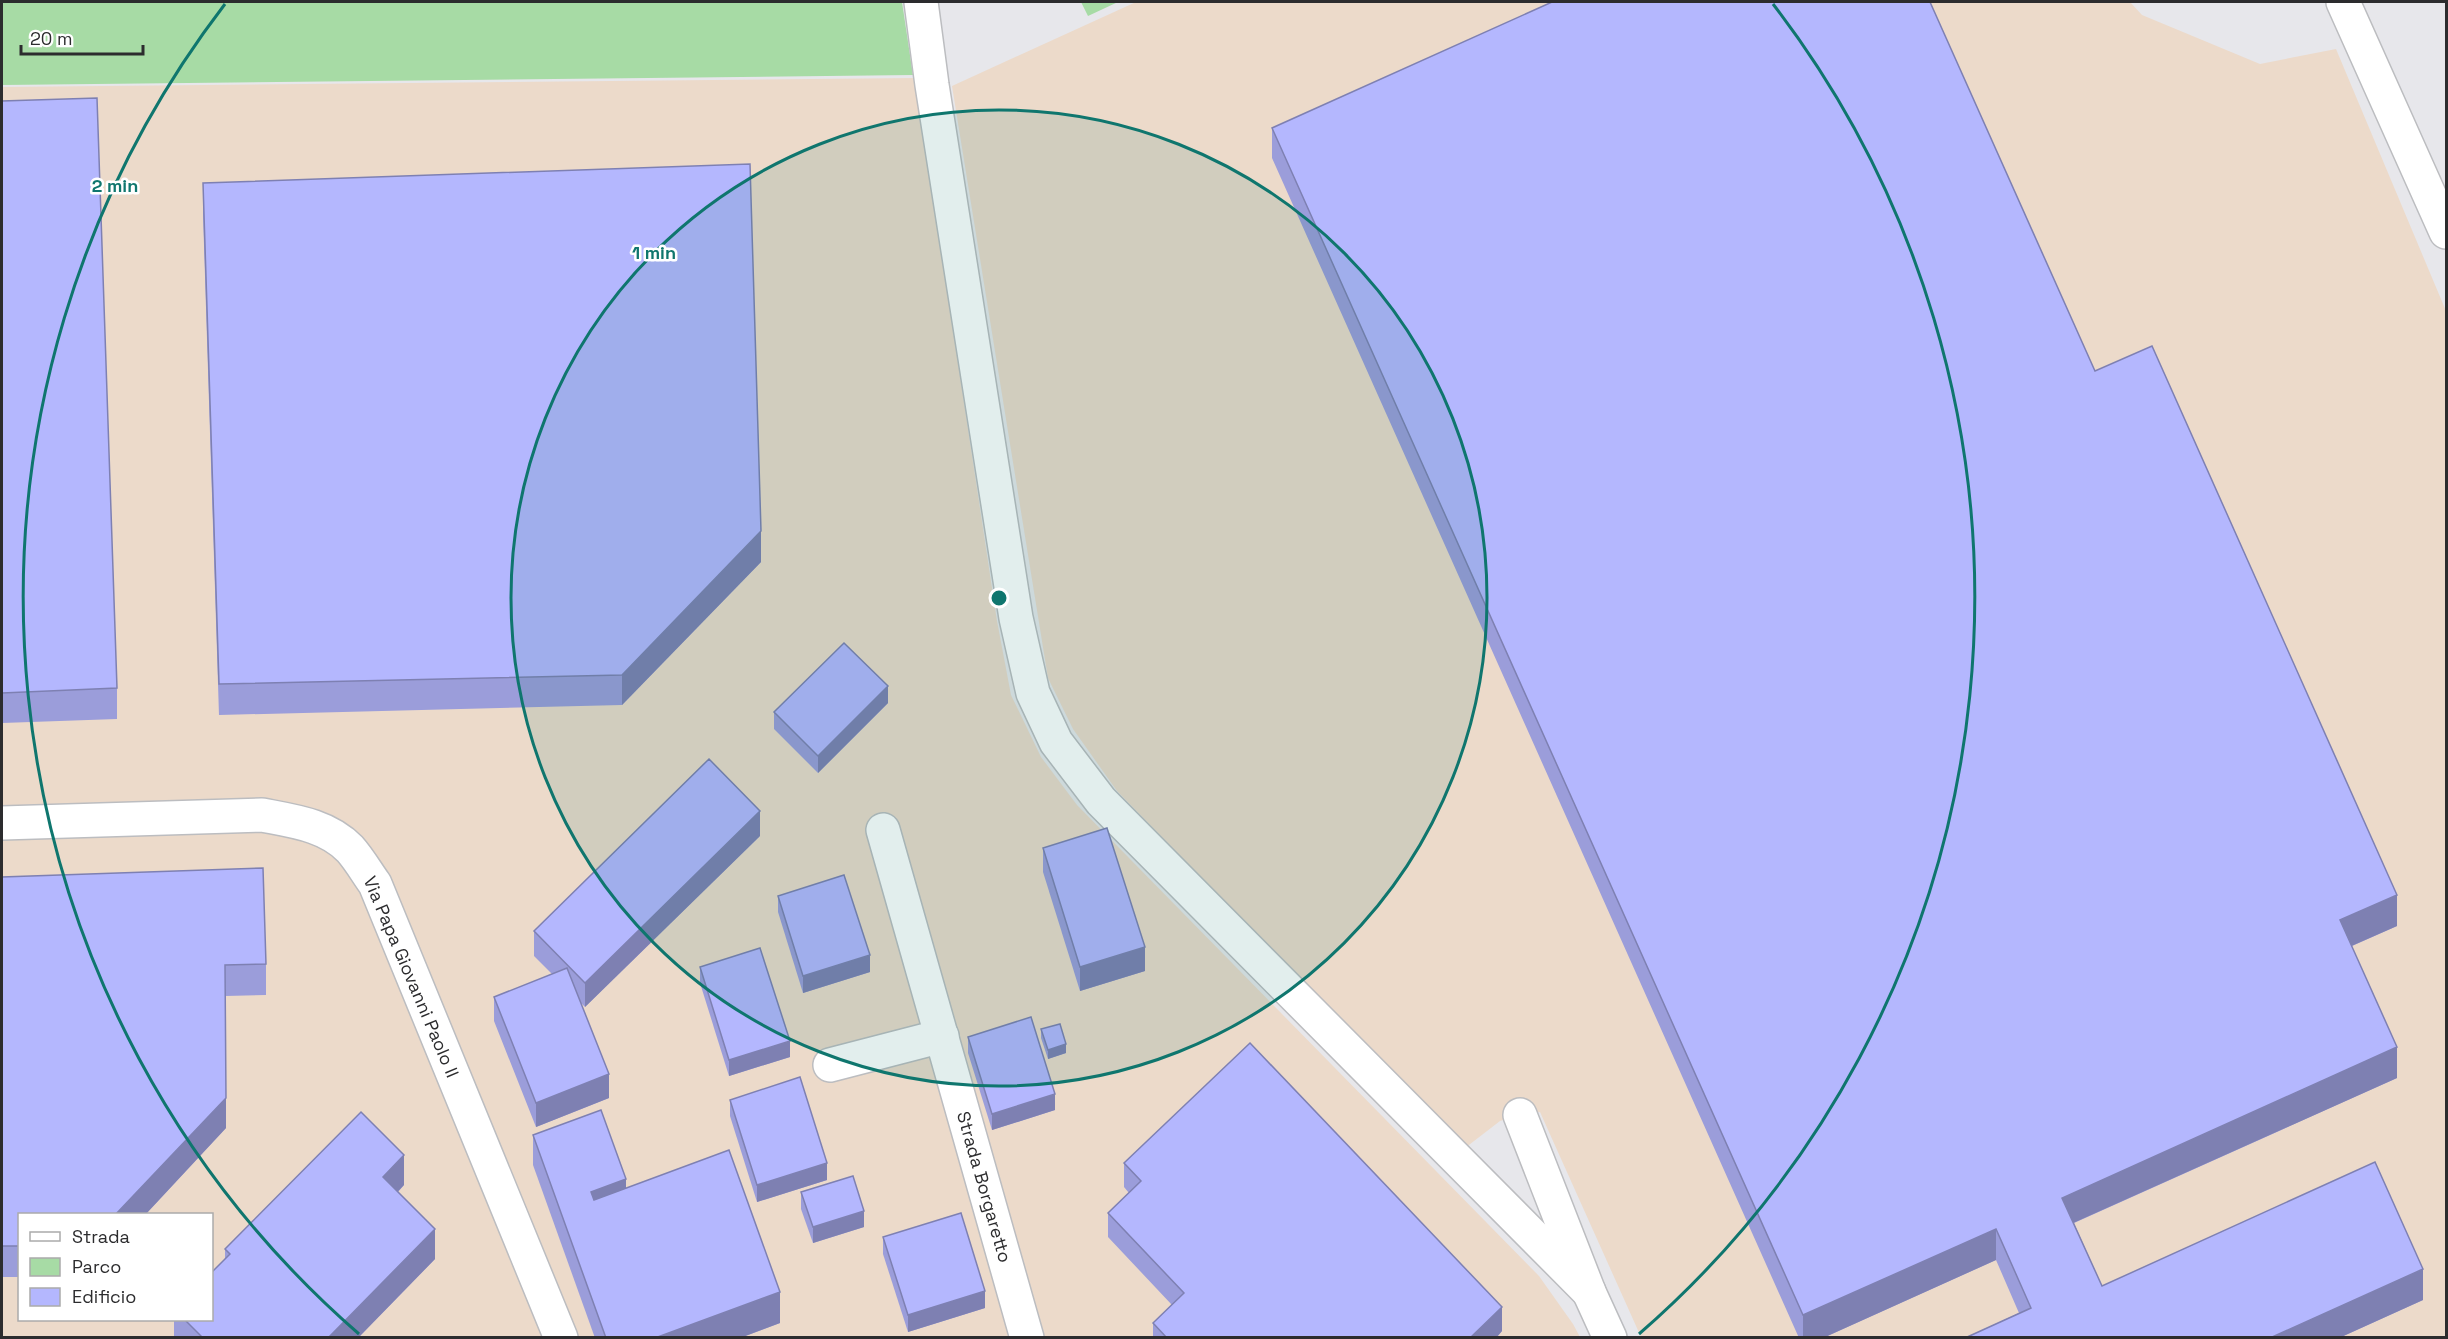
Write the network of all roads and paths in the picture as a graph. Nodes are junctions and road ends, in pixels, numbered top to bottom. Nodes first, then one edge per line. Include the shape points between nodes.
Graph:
1 (921, 2) edge
2 (2343, 2) edge
3 (2446, 232) edge
4 (2, 823) edge
5 (884, 830) dead end
6 (942, 1036) junction
7 (830, 1065) dead end
8 (1520, 1115) dead end
9 (1589, 1292) junction
10 (561, 1338) edge
11 (1027, 1338) edge
12 (1610, 1338) edge

1 - 9 street via 1016,618 1032,693 1056,742 1109,809
2 - 3 street
4 - 10 street, Via Papa Giovanni Paolo II via 262,815 297,821 329,833 350,849 375,884
5 - 6 street, Strada Borgaretto
6 - 7 street
6 - 11 street, Strada Borgaretto
8 - 9 street
9 - 12 street

